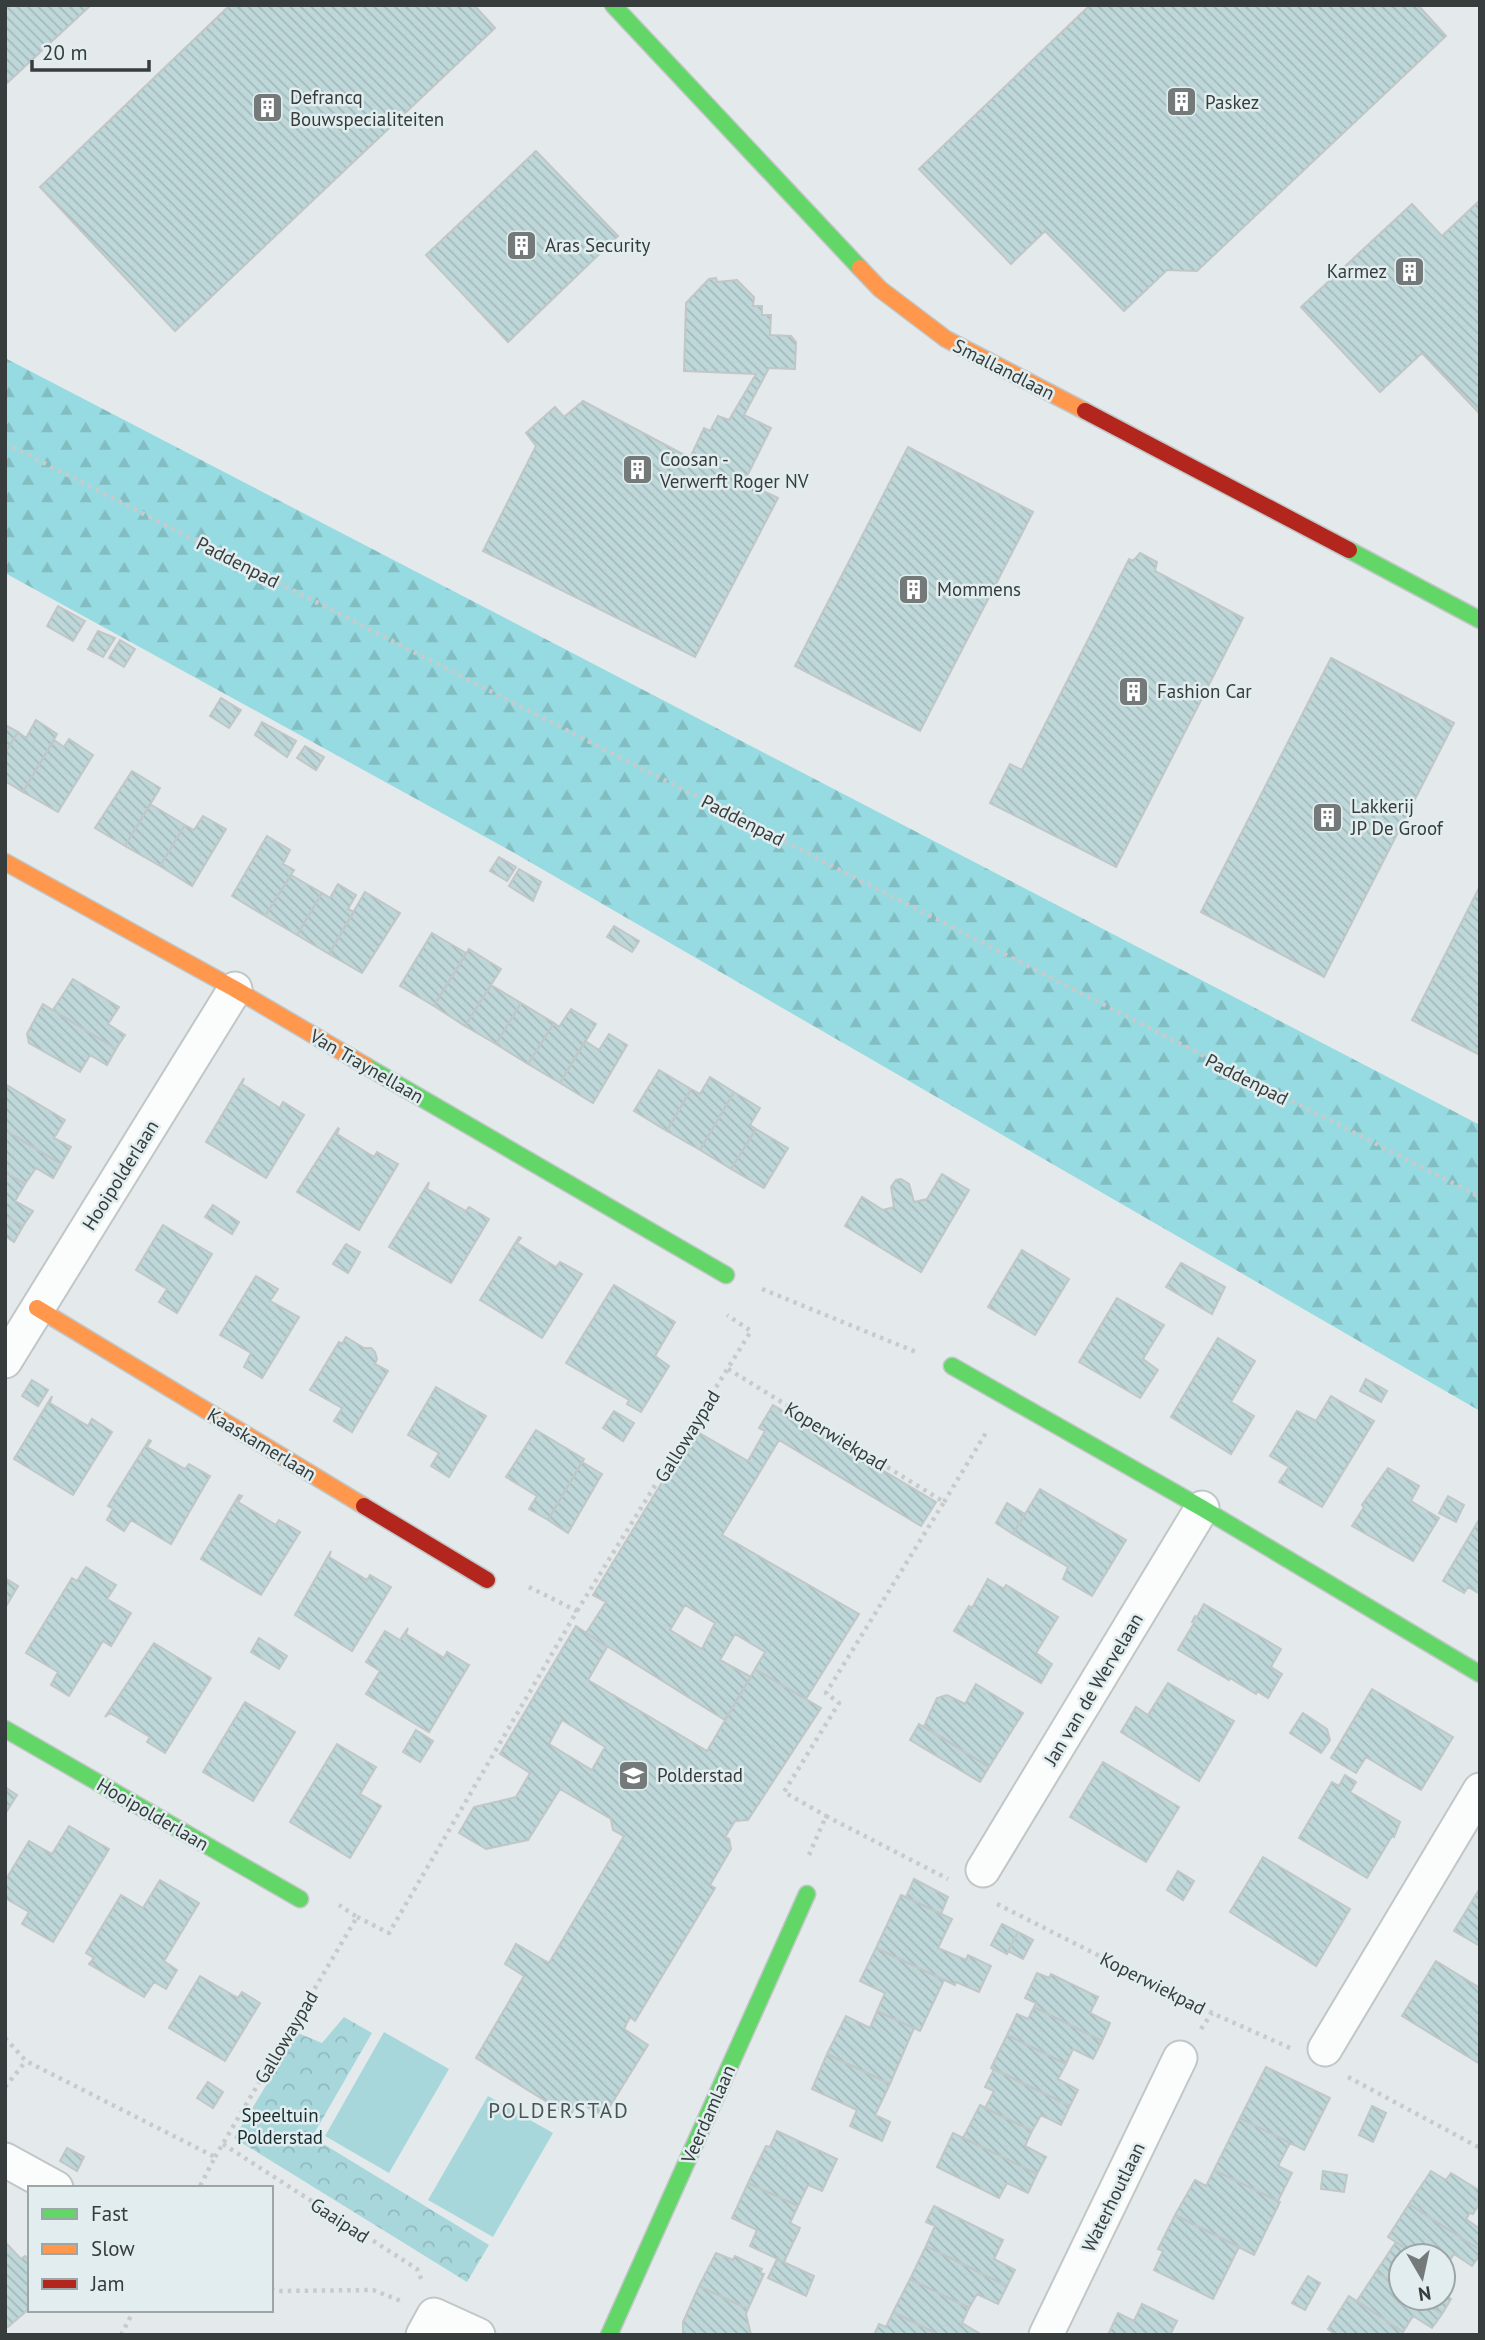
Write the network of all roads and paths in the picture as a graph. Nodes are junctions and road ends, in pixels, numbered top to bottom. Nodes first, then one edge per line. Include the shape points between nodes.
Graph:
1 (613, 5) edge
2 (5, 443) edge
3 (1480, 620) edge
4 (5, 862) edge
5 (235, 989) junction
6 (1480, 1197) edge
7 (726, 1275) junction
8 (37, 1308) junction
9 (5, 1361) edge
10 (952, 1367) joint
11 (728, 1369) junction
12 (1006, 1398) junction
13 (944, 1502) junction
14 (1202, 1508) junction
15 (487, 1580) joint
16 (577, 1611) junction
17 (1480, 1674) edge
18 (5, 1728) edge
19 (1480, 1790) edge
20 (826, 1816) junction
21 (970, 1877) joint
22 (807, 1894) joint
23 (300, 1899) joint
24 (993, 1902) dead end
25 (357, 1917) junction
26 (5, 2038) edge
27 (1180, 2058) dead end
28 (1321, 2058) junction
29 (26, 2061) junction
30 (5, 2087) edge
31 (223, 2144) junction
32 (1480, 2148) edge
33 (215, 2157) junction
34 (5, 2160) edge
35 (52, 2186) edge
36 (200, 2186) edge
37 (273, 2290) edge
38 (133, 2312) edge
39 (429, 2325) edge
40 (121, 2335) edge
41 (478, 2335) edge
42 (609, 2335) edge
43 (1046, 2335) edge

1 - 3 street, Smallandlaan via 880,289 946,339
2 - 6 path, Paddenpad
4 - 5 street, Van Traynellaan
5 - 7 street, Van Traynellaan
5 - 8 street, Hooipolderlaan
7 - 10 path
7 - 11 path, Gallowaypad via 709,1303 751,1331
8 - 9 street, Hooipolderlaan
8 - 15 street, Kaaskamerlaan
10 - 12 street
11 - 13 path, Koperwiekpad
11 - 16 path, Gallowaypad
12 - 13 path
12 - 14 street
13 - 20 path via 826,1693 839,1703 784,1792
14 - 17 street
14 - 21 street, Jan van de Wervelaan
15 - 16 path via 527,1586
16 - 25 path, Gallowaypad via 389,1933
18 - 23 street, Hooipolderlaan
19 - 28 street
20 - 21 path
20 - 22 path via 805,1865
22 - 42 street, Veerdamlaan
23 - 25 path, Gallowaypad via 335,1903
24 - 28 path, Koperwiekpad via 1212,2013
25 - 31 path, Gallowaypad
26 - 29 path
27 - 43 street, Waterhoutlaan
28 - 32 path, Koperwiekpad
29 - 30 path
29 - 33 path
31 - 33 path, Gallowaypad
31 - 39 path, Gaaipad via 417,2269
33 - 36 path
34 - 35 street
37 - 39 path via 373,2290
38 - 40 path
39 - 41 street

